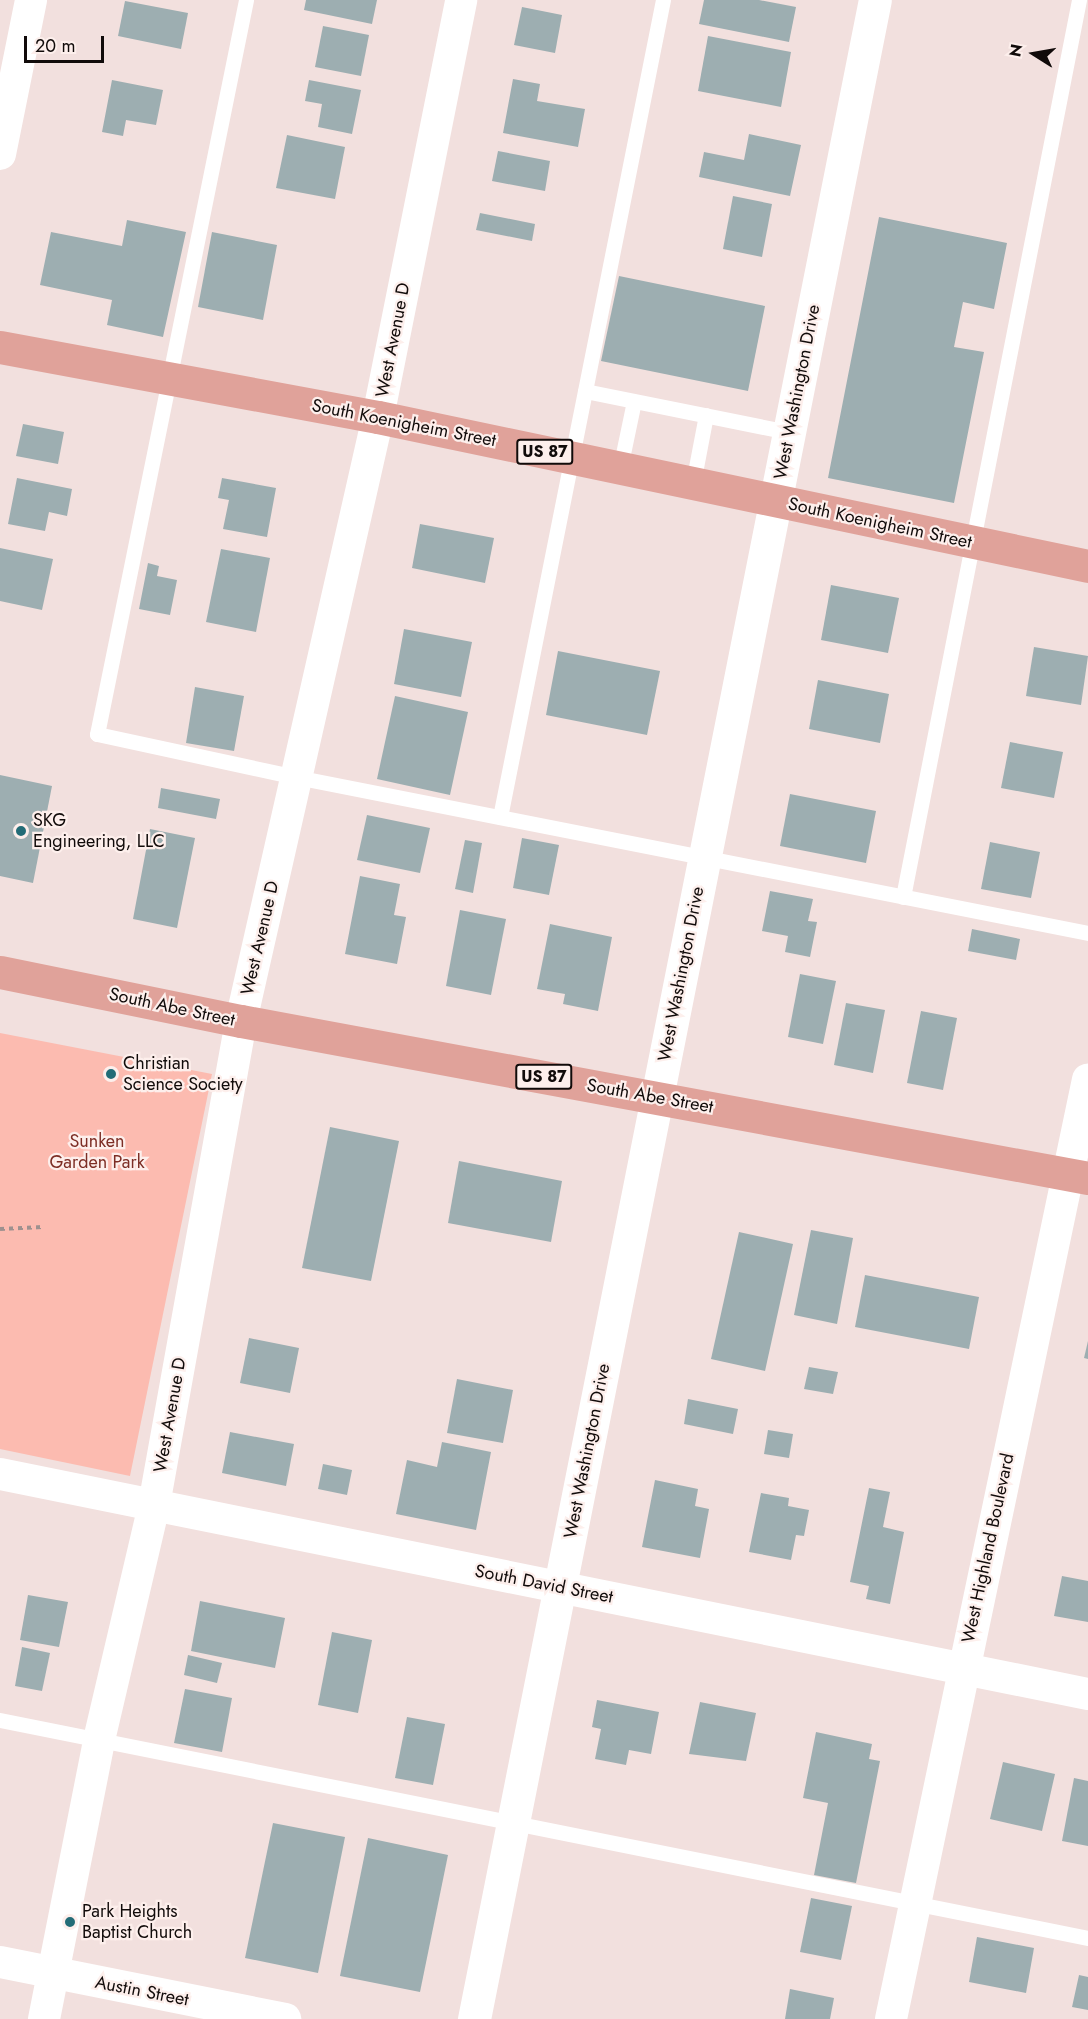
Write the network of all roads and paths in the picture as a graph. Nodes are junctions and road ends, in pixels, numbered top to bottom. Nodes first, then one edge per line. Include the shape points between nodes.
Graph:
1 (31, 0) edge
2 (246, 0) edge
3 (461, 0) edge
4 (663, 0) edge
5 (875, 0) edge
6 (1079, 0) edge
7 (0, 154) edge
8 (0, 347) edge
9 (169, 378) junction
10 (585, 391) junction
11 (634, 401) junction
12 (706, 415) junction
13 (378, 417) junction
14 (789, 432) junction
15 (572, 458) junction
16 (620, 468) junction
17 (693, 483) junction
18 (775, 501) junction
19 (973, 542) junction
20 (1088, 566) edge
21 (296, 777) junction
22 (500, 817) junction
23 (704, 857) junction
24 (903, 897) junction
25 (1088, 933) edge
26 (0, 972) edge
27 (241, 1021) junction
28 (1088, 1079) edge
29 (657, 1098) junction
30 (1078, 1176) edge
31 (43, 1227) dead end
32 (0, 1229) edge
33 (0, 1474) edge
34 (154, 1505) junction
35 (560, 1587) junction
36 (962, 1668) junction
37 (1088, 1694) edge
38 (0, 1720) edge
39 (99, 1740) junction
40 (513, 1822) junction
41 (914, 1904) junction
42 (1088, 1938) edge
43 (0, 1962) edge
44 (53, 1973) junction
45 (44, 2019) edge
46 (285, 2019) edge
47 (474, 2019) edge
48 (891, 2019) edge

1 - 7 street
2 - 9 lane
3 - 13 street, West Avenue D
4 - 10 lane
5 - 14 street, West Washington Drive
6 - 19 lane
8 - 9 main road, South Koenigheim Street / US 87
9 - 13 main road, South Koenigheim Street / US 87
9 - 21 lane via 97,734
10 - 11 lane
10 - 15 lane
11 - 12 lane
11 - 16 lane
12 - 14 lane
12 - 17 lane
13 - 15 main road, South Koenigheim Street / US 87
13 - 21 street, West Avenue D
14 - 18 street, West Washington Drive
15 - 16 main road, South Koenigheim Street / US 87
15 - 22 lane
16 - 17 main road, South Koenigheim Street / US 87
17 - 18 main road, South Koenigheim Street / US 87
18 - 19 main road, South Koenigheim Street / US 87
18 - 23 street, West Washington Drive
19 - 20 main road, South Koenigheim Street / US 87
19 - 24 lane
21 - 22 lane
21 - 27 street, West Avenue D
22 - 23 lane
23 - 24 lane
23 - 29 street, West Washington Drive
24 - 25 lane
26 - 27 main road, South Abe Street / US 87
27 - 29 main road, South Abe Street / US 87
27 - 34 street, West Avenue D
28 - 30 street, West Highland Boulevard
29 - 30 main road, South Abe Street / US 87
29 - 35 street, West Washington Drive
30 - 36 street, West Highland Boulevard
31 - 32 path
33 - 34 street, South David Street
34 - 35 street, South David Street
34 - 39 street, West Avenue D
35 - 36 street, South David Street
35 - 40 street, West Washington Drive
36 - 37 street, South David Street
36 - 41 street, West Highland Boulevard
38 - 39 lane
39 - 40 lane
39 - 44 street, West Avenue D
40 - 41 lane
40 - 47 street, West Washington Drive
41 - 42 lane
41 - 48 street, West Highland Boulevard
43 - 44 street, Austin Street
44 - 45 street, West Avenue D
44 - 46 street, Austin Street

